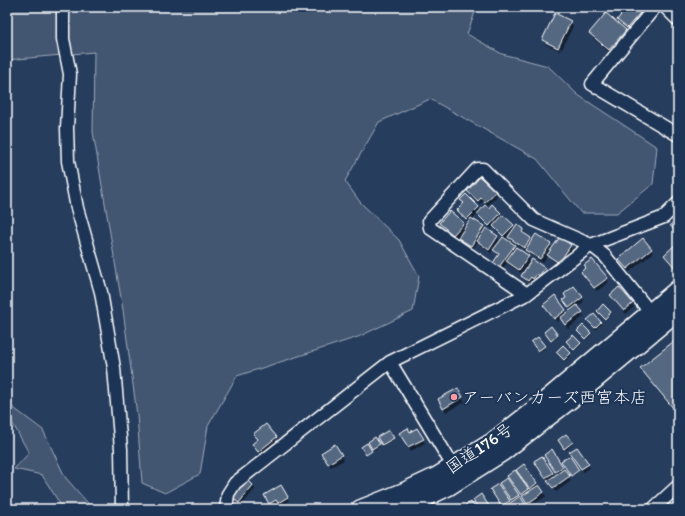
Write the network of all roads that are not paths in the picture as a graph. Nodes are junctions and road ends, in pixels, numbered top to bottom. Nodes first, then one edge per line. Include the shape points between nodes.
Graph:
1 (62, 7) edge
2 (656, 7) edge
3 (665, 7) edge
4 (678, 20) edge
5 (678, 135) edge
6 (678, 203) edge
7 (591, 245) junction
8 (678, 289) edge
9 (527, 294) junction
10 (678, 311) edge
11 (650, 312) junction
12 (390, 362) junction
13 (453, 466) junction
14 (678, 486) edge
15 (408, 508) edge
16 (122, 509) edge
17 (226, 509) edge
18 (360, 509) edge
19 (653, 509) edge

1 - 16 street via 63,39 70,74 68,161 77,208 101,292 114,368 121,449
2 - 5 street via 592,84
3 - 4 street
6 - 7 street via 664,217
7 - 9 street
7 - 9 street via 534,220 483,169 477,169 429,221 430,228
7 - 11 street via 605,256
8 - 11 highway, 国道176号
9 - 12 street
10 - 15 highway, 国道176号 via 503,452 448,487
11 - 13 highway, 国道176号 via 536,408 492,442
12 - 13 street
12 - 17 street via 235,483 228,494
13 - 18 highway, 国道176号 via 403,492
14 - 19 street

